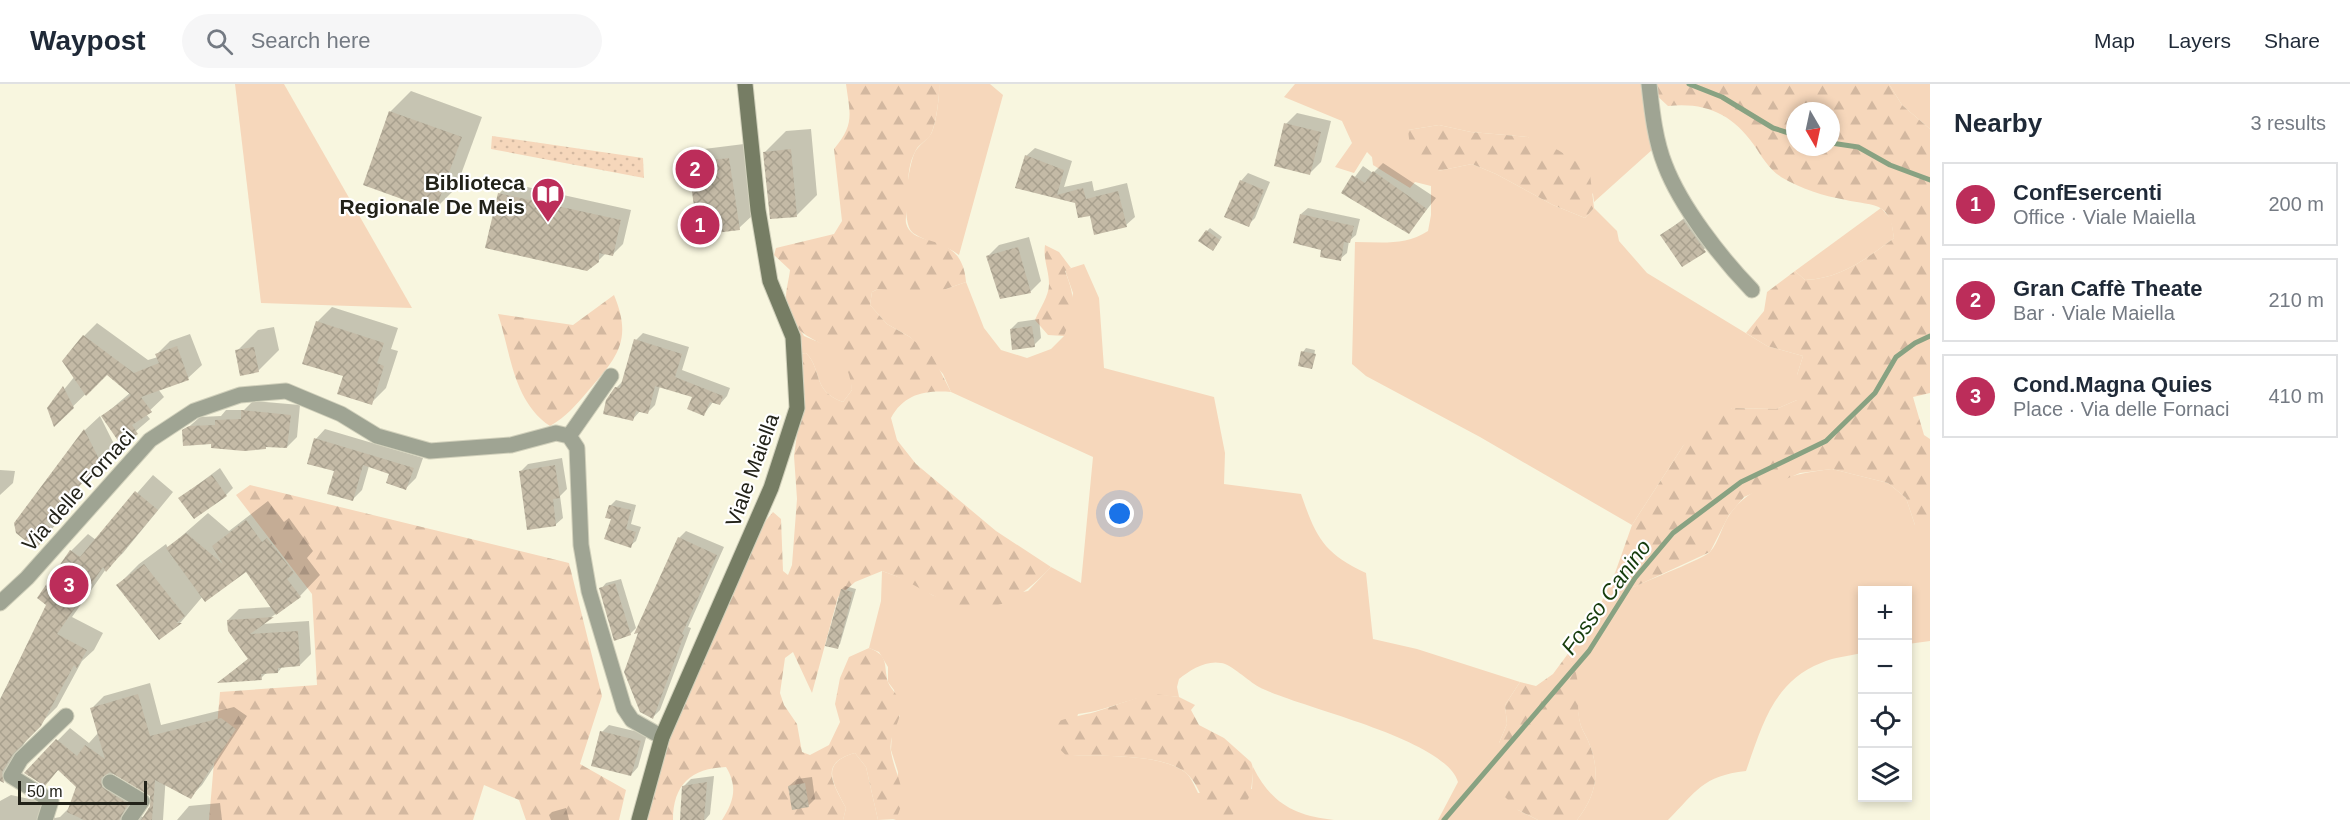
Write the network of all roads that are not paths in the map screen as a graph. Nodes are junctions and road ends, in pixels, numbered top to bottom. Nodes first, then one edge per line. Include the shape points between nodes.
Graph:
1 (746, 84) edge
2 (1648, 84) edge
3 (1752, 290) dead end
4 (611, 376) dead end
5 (569, 436) junction
6 (0, 603) edge
7 (66, 716) dead end
8 (662, 737) junction
9 (110, 783) dead end
10 (45, 820) edge
11 (129, 820) edge
12 (639, 820) edge

1 - 8 main road, Viale Maiella via 758,210 770,281 793,337 797,408 771,488
2 - 3 street via 1659,148 1671,179 1727,264
4 - 5 street
5 - 6 street, Via delle Fornaci via 556,433 511,446 430,451 377,436 341,414 286,391 240,394 194,411 150,440
5 - 8 street via 578,448 580,533 589,591 621,697 632,720
7 - 10 street via 21,759 10,776 51,801
8 - 12 main road, Viale Maiella
9 - 11 street via 142,801

